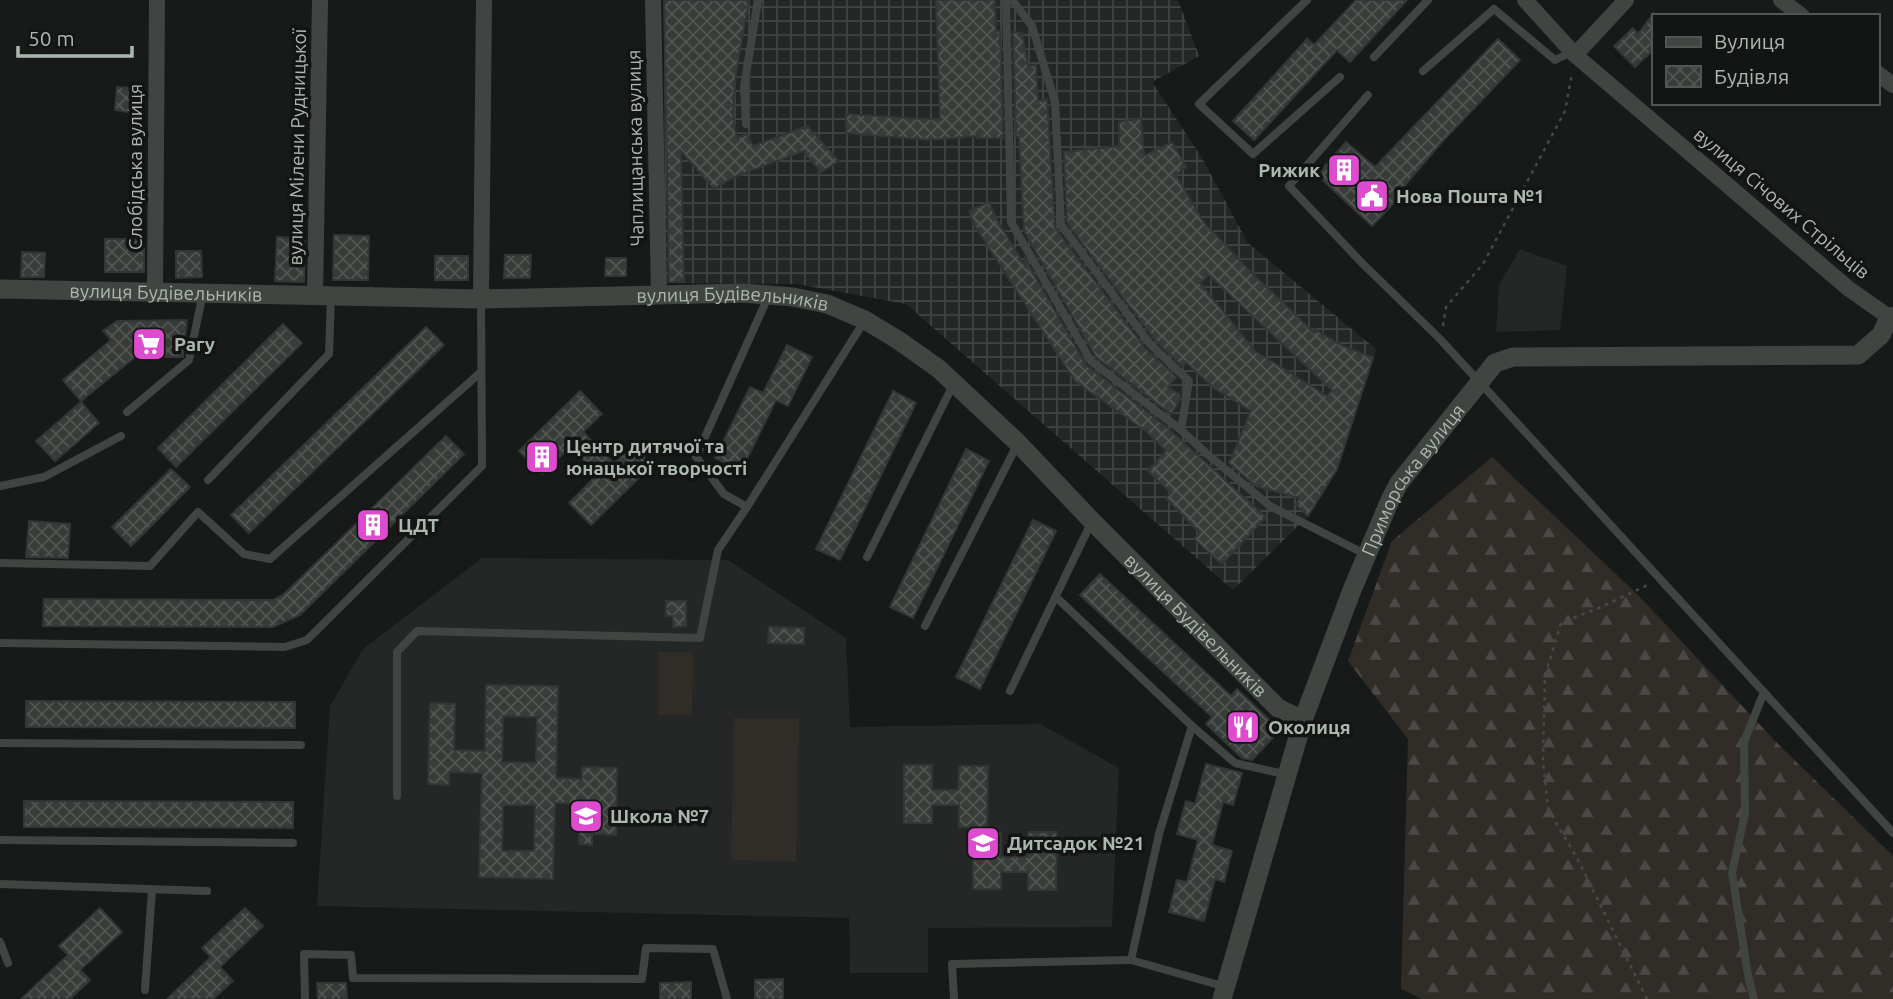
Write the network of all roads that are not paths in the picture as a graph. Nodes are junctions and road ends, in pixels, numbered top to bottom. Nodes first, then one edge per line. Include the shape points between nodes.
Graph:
1 (157, 0) edge
2 (320, 0) edge
3 (484, 0) edge
4 (653, 0) edge
5 (758, 0) edge
6 (1006, 0) edge
7 (1012, 0) edge
8 (1307, 0) edge
9 (1428, 0) edge
10 (1525, 0) edge
11 (1626, 0) edge
12 (1781, 0) edge
13 (1799, 14) edge
14 (1574, 53) junction
15 (1374, 57) dead end
16 (1423, 71) dead end
17 (1340, 77) dead end
18 (1368, 95) dead end
19 (746, 124) dead end
20 (0, 289) edge
21 (155, 292) junction
22 (203, 293) junction
23 (323, 295) junction
24 (659, 295) junction
25 (769, 295) junction
26 (481, 299) junction
27 (1892, 317) edge
28 (865, 320) junction
29 (481, 372) junction
30 (1479, 382) junction
31 (954, 383) junction
32 (127, 412) dead end
33 (1181, 430) junction
34 (121, 436) dead end
35 (1018, 443) junction
36 (208, 480) dead end
37 (0, 486) edge
38 (747, 507) junction
39 (1092, 521) junction
40 (1367, 555) junction
41 (867, 557) dead end
42 (0, 563) edge
43 (1056, 597) junction
44 (925, 626) dead end
45 (0, 643) edge
46 (1010, 691) dead end
47 (1764, 692) junction
48 (1303, 720) junction
49 (1192, 726) junction
50 (0, 743) edge
51 (301, 745) dead end
52 (1288, 775) junction
53 (397, 796) dead end
54 (1893, 834) edge
55 (0, 840) edge
56 (293, 843) dead end
57 (0, 884) edge
58 (152, 890) junction
59 (207, 891) dead end
60 (0, 942) edge
61 (1131, 960) junction
62 (8, 963) dead end
63 (145, 990) dead end
64 (1224, 993) edge
65 (305, 999) edge
66 (727, 999) edge
67 (954, 999) edge
68 (1754, 999) edge

1 - 21 street, Слобідська вулиця
2 - 23 street, вулиця Мілени Рудницької
3 - 26 street
4 - 24 street, Чаплищанська вулиця
5 - 19 lane via 744,87
6 - 33 lane via 1011,222 1091,362
7 - 33 lane via 1032,26 1055,103 1061,225 1150,344 1189,381
8 - 17 lane via 1199,104 1253,154
9 - 15 lane
10 - 14 street, вулиця Січових Стрільців
11 - 14 street
12 - 13 street
14 - 16 lane via 1555,60 1494,9
14 - 27 street, вулиця Січових Стрільців via 1849,289
18 - 30 lane via 1289,186
20 - 21 street, вулиця Будівельників
21 - 22 street, вулиця Будівельників
22 - 23 street, вулиця Будівельників
22 - 32 lane via 189,360
23 - 26 street, вулиця Будівельників
23 - 36 lane via 329,354
24 - 25 street, вулиця Будівельників
24 - 26 street, вулиця Будівельників
25 - 28 street, вулиця Будівельників via 827,304
25 - 38 lane via 696,457 724,494
26 - 29 lane
27 - 30 street, Приморська вулиця via 1881,335 1858,355 1513,357 1495,363
28 - 31 street, вулиця Будівельників
28 - 38 lane
29 - 42 lane via 270,559 244,554 198,512 150,566
29 - 45 lane via 482,466 307,640 285,647
30 - 40 street, Приморська вулиця via 1399,484
30 - 47 lane
31 - 35 street, вулиця Будівельників
31 - 41 lane
33 - 40 lane via 1270,506
34 - 37 lane via 44,477
35 - 39 street, вулиця Будівельників
35 - 44 lane
38 - 53 lane via 718,550 700,639 417,631 397,653
39 - 43 lane
39 - 48 street, вулиця Будівельників via 1278,708
40 - 48 street, Приморська вулиця
43 - 46 lane
43 - 49 lane
47 - 54 lane
47 - 68 lane via 1744,741 1745,813 1732,873
48 - 52 street, Приморська вулиця
49 - 52 lane via 1235,763
49 - 61 lane via 1159,835
50 - 51 lane
52 - 64 street, Приморська вулиця
55 - 56 lane
57 - 58 lane
58 - 59 lane
58 - 63 lane
60 - 62 lane
61 - 64 lane
61 - 67 lane via 952,964
65 - 66 lane via 304,954 351,955 353,978 642,979 646,948 713,949

